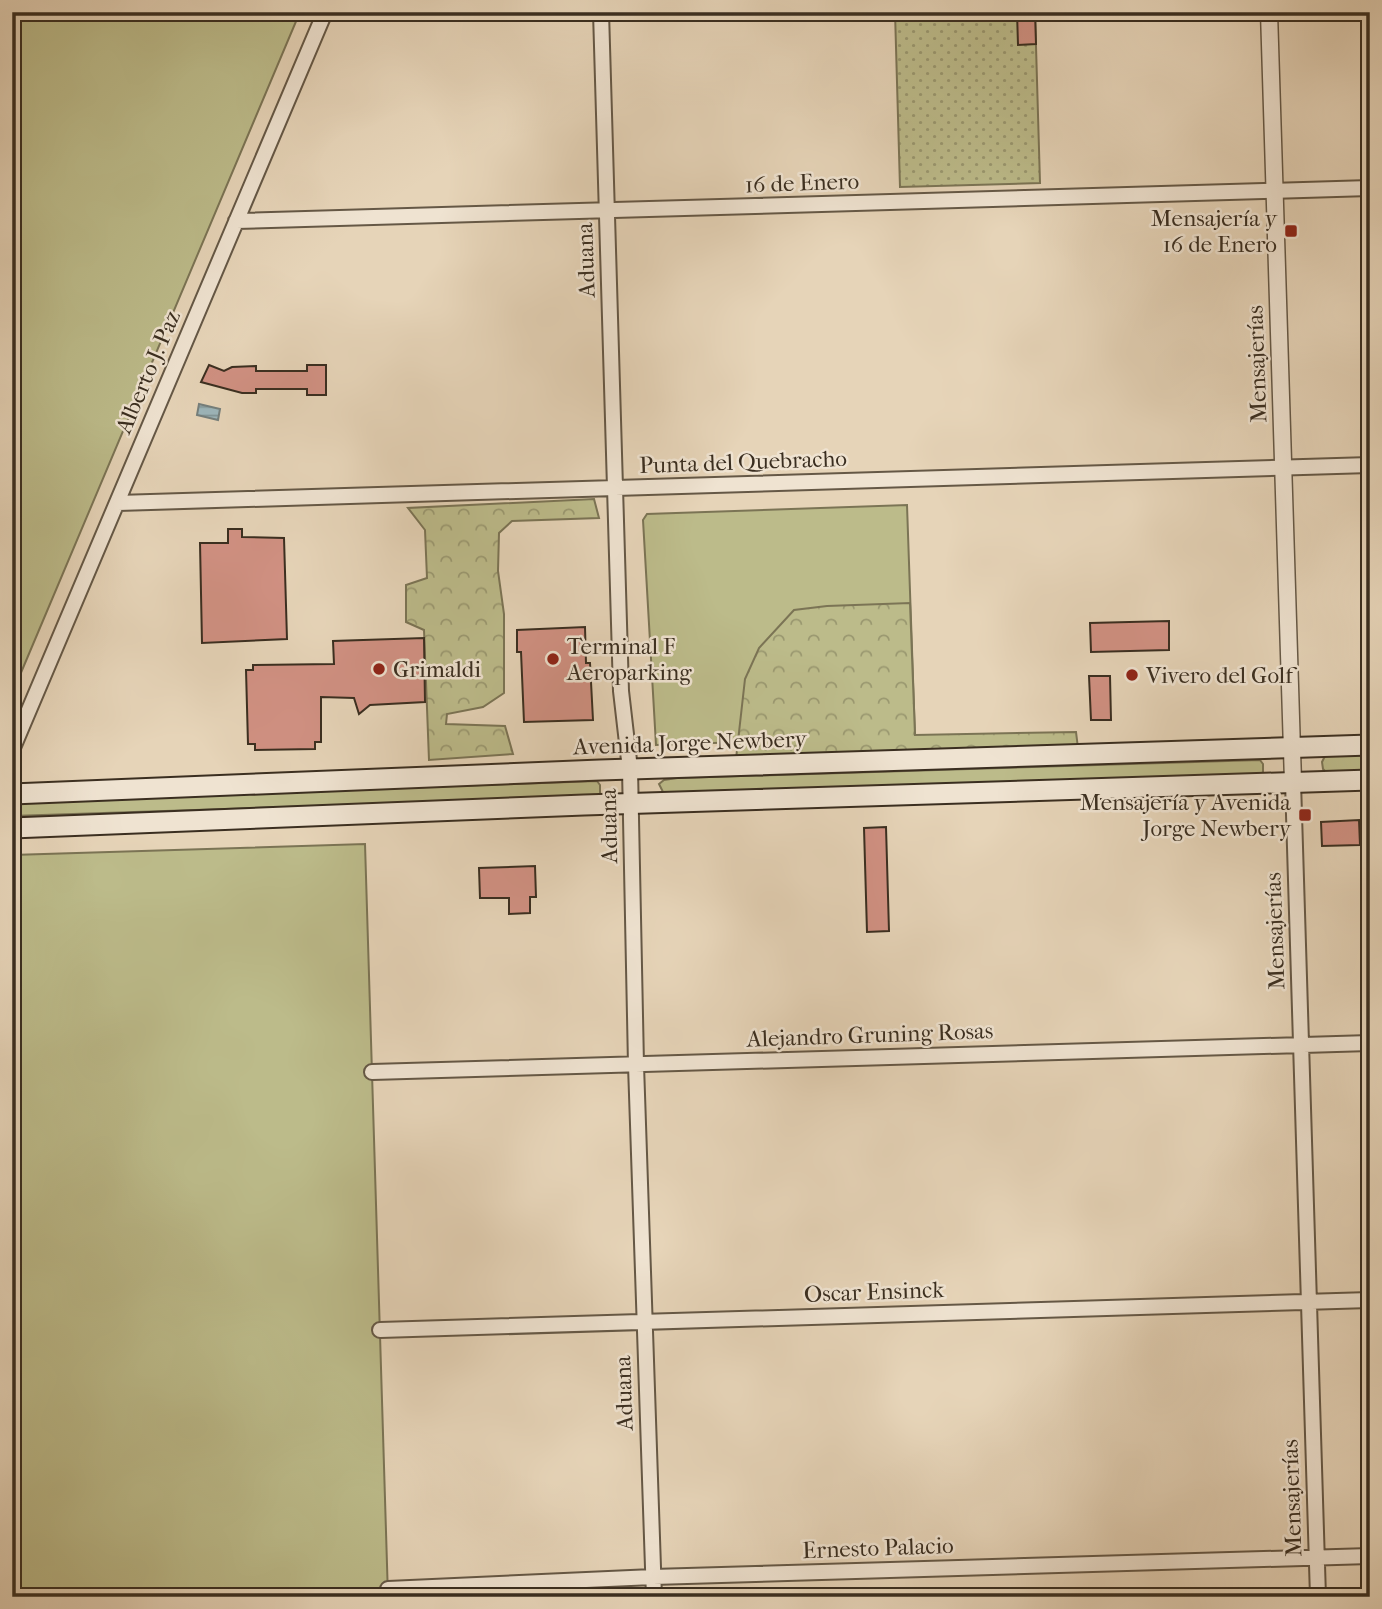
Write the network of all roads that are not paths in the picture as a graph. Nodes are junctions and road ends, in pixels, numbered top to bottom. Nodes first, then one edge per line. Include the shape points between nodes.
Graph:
1 (325, 12) edge
2 (601, 12) edge
3 (1269, 12) edge
4 (1370, 188) edge
5 (1275, 191) junction
6 (608, 212) junction
7 (236, 221) junction
8 (1370, 466) edge
9 (1283, 468) junction
10 (615, 489) junction
11 (118, 503) junction
12 (1370, 745) edge
13 (1292, 748) junction
14 (12, 750) edge
15 (631, 769) junction
16 (1370, 780) edge
17 (1293, 782) junction
18 (12, 794) edge
19 (631, 804) junction
20 (12, 828) edge
21 (1370, 1043) edge
22 (1301, 1045) junction
23 (636, 1065) junction
24 (372, 1072) dead end
25 (1370, 1300) edge
26 (1309, 1302) junction
27 (645, 1322) junction
28 (380, 1330) dead end
29 (1370, 1556) edge
30 (1317, 1558) junction
31 (653, 1577) junction
32 (388, 1589) dead end
33 (654, 1597) edge
34 (1318, 1597) edge

1 - 7 street, Alberto J. Paz
2 - 6 street, Aduana
3 - 5 street, Mensajerías
4 - 5 street, 16 de Enero
5 - 6 street, 16 de Enero
5 - 9 street, Mensajerías
6 - 7 street, 16 de Enero
6 - 10 street, Aduana
7 - 11 street, Alberto J. Paz
8 - 9 street, Punta del Quebracho
9 - 10 street, Punta del Quebracho
9 - 13 street, Mensajerías
10 - 11 street, Punta del Quebracho
10 - 15 street, Aduana via 621,691
11 - 14 street, Alberto J. Paz
12 - 13 main road, Avenida Jorge Newbery
13 - 15 main road, Avenida Jorge Newbery
13 - 17 street, Mensajerías
15 - 18 main road, Avenida Jorge Newbery
15 - 19 street, Aduana
16 - 17 main road
17 - 19 main road
17 - 22 street, Mensajerías
19 - 20 main road
19 - 23 street, Aduana
21 - 22 street, Alejandro Gruning Rosas
22 - 23 street, Alejandro Gruning Rosas
22 - 26 street, Mensajerías
23 - 24 street, Alejandro Gruning Rosas
23 - 27 street, Aduana
25 - 26 street, Oscar Ensinck
26 - 27 street, Oscar Ensinck
26 - 30 street, Mensajerías
27 - 28 street, Oscar Ensinck
27 - 31 street, Aduana
29 - 30 street, Ernesto Palacio
30 - 31 street, Ernesto Palacio
30 - 34 street, Mensajerías
31 - 32 street, Ernesto Palacio
31 - 33 street, Aduana

